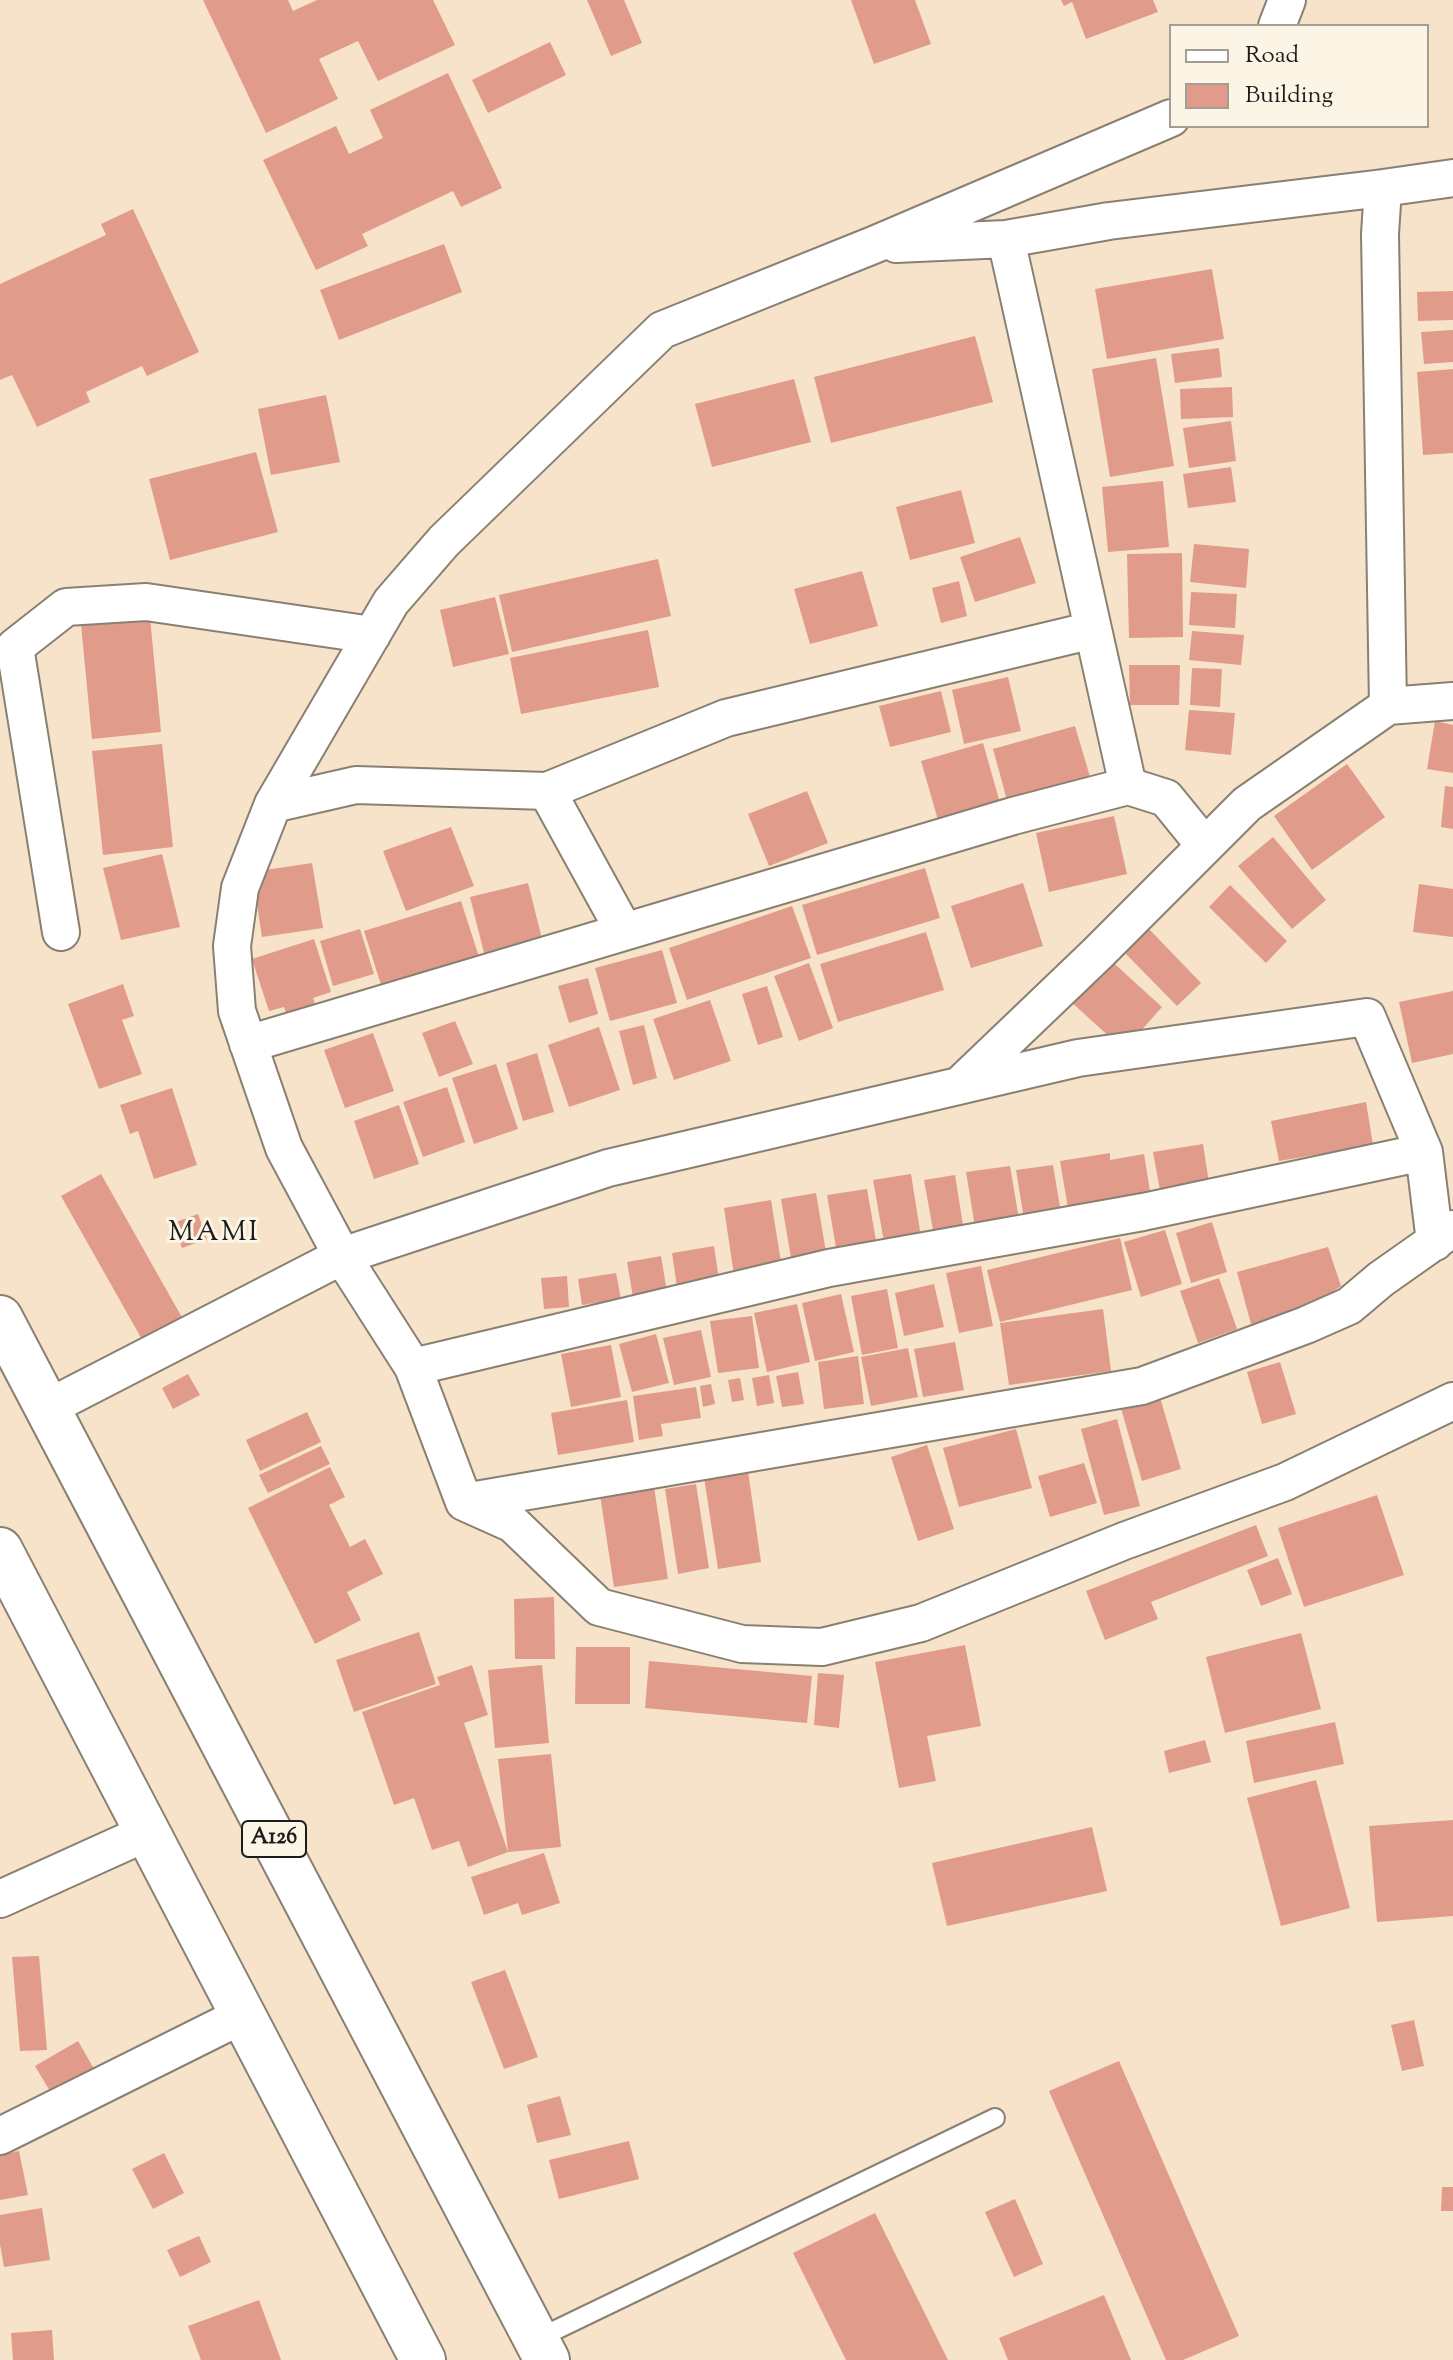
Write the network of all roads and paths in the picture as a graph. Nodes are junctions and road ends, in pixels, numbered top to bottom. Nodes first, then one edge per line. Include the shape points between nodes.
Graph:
1 (1287, 0) edge
2 (1278, 24) edge
3 (1169, 119) edge
4 (1453, 178) edge
5 (1383, 188) junction
6 (1006, 239) junction
7 (876, 244) junction
8 (1093, 630) junction
9 (372, 635) junction
10 (1453, 701) edge
11 (1388, 706) junction
12 (1128, 786) junction
13 (547, 791) junction
14 (273, 804) junction
15 (1205, 846) junction
16 (624, 931) junction
17 (61, 932) dead end
18 (248, 1044) junction
19 (959, 1086) junction
20 (1424, 1152) junction
21 (1444, 1235) edge
22 (342, 1256) junction
23 (0, 1318) edge
24 (413, 1367) junction
25 (1453, 1401) edge
26 (47, 1408) junction
27 (464, 1502) junction
28 (0, 1550) edge
29 (148, 1832) junction
30 (0, 1899) edge
31 (243, 2015) junction
32 (995, 2118) dead end
33 (0, 2136) edge
34 (542, 2350) edge
35 (423, 2360) edge

1 - 2 street
3 - 7 street
4 - 5 street
5 - 6 street via 1109,221
5 - 11 street
6 - 7 street
6 - 8 street
7 - 9 street via 662,330 444,541 391,602
8 - 12 street
8 - 13 street via 726,718
9 - 14 street
9 - 17 street via 146,602 66,607 15,647
10 - 11 street
11 - 15 street via 1247,804
12 - 15 street via 1166,798
12 - 16 street
13 - 14 street via 356,785
13 - 16 street
14 - 18 street via 240,888 232,946 237,1011
15 - 19 street
16 - 18 street
18 - 22 street via 284,1148
19 - 20 street via 1078,1058 1367,1017
19 - 22 street via 608,1168
20 - 21 street
20 - 24 street via 1143,1212 829,1268
21 - 27 street via 1349,1306 1142,1386
22 - 24 street
22 - 26 street
23 - 26 highway, A126
24 - 27 street
25 - 27 street via 1285,1482 921,1623 822,1647 742,1644 599,1607 513,1524
26 - 34 highway, A126
28 - 29 highway
29 - 30 street
29 - 31 highway
31 - 33 street
31 - 35 highway
32 - 34 lane

